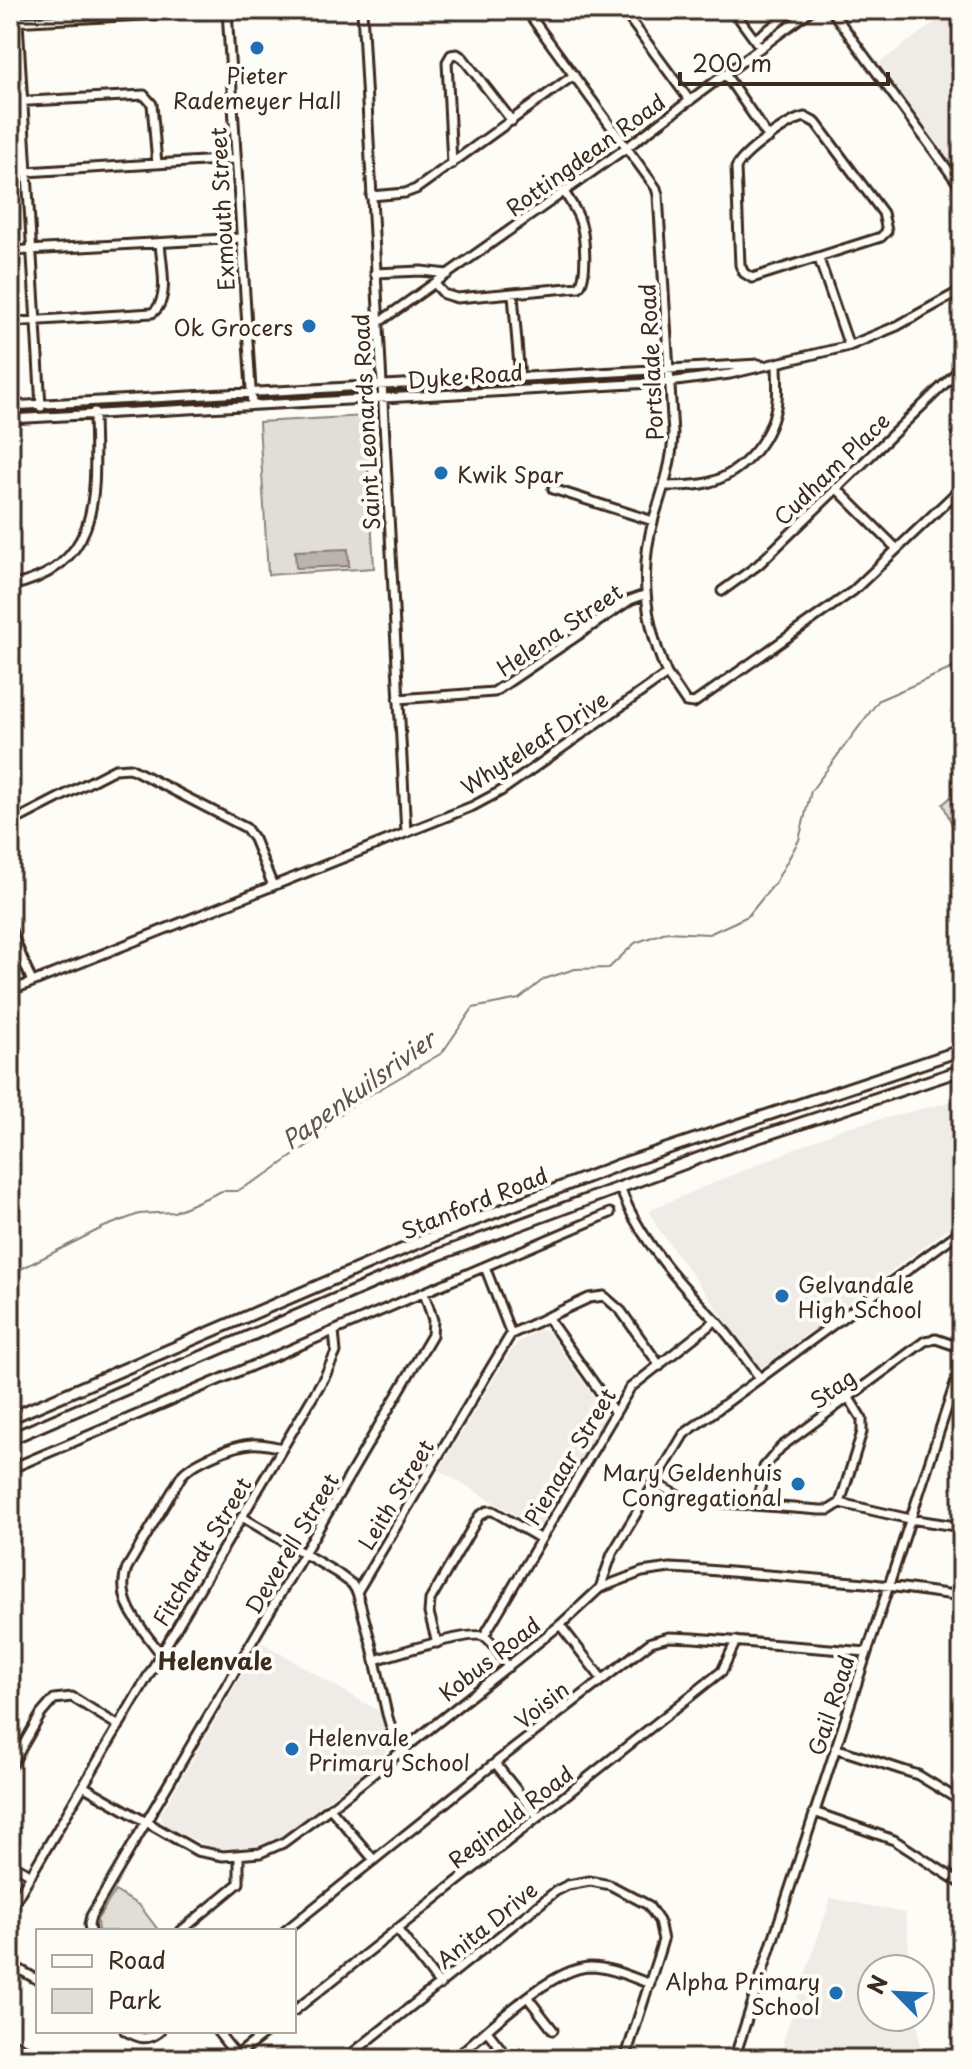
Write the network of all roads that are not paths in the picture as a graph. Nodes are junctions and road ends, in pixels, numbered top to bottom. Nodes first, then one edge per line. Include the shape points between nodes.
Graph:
1 (239, 10) edge
2 (362, 10) edge
3 (526, 10) edge
4 (623, 10) edge
5 (733, 10) edge
6 (795, 10) edge
7 (811, 10) edge
8 (831, 10) edge
9 (227, 11) edge
10 (146, 13) edge
11 (14, 22) edge
12 (755, 39) junction
13 (761, 48) junction
14 (725, 74) junction
15 (574, 75) junction
16 (22, 101) junction
17 (690, 101) junction
18 (10, 102) edge
19 (512, 121) junction
20 (769, 138) junction
21 (626, 148) junction
22 (236, 159) junction
23 (157, 164) junction
24 (452, 164) junction
25 (27, 172) junction
26 (10, 173) edge
27 (962, 189) edge
28 (564, 191) junction
29 (371, 196) junction
30 (241, 238) junction
31 (160, 243) junction
32 (30, 250) junction
33 (10, 251) edge
34 (819, 259) junction
35 (375, 273) junction
36 (449, 274) junction
37 (435, 284) junction
38 (962, 290) edge
39 (513, 295) junction
40 (35, 321) junction
41 (10, 322) edge
42 (378, 323) junction
43 (849, 346) junction
44 (777, 363) junction
45 (962, 367) edge
46 (669, 368) junction
47 (520, 376) junction
48 (669, 382) junction
49 (382, 386) junction
50 (520, 389) junction
51 (251, 393) junction
52 (383, 399) junction
53 (94, 402) junction
54 (41, 405) junction
55 (252, 405) junction
56 (10, 406) edge
57 (94, 414) junction
58 (41, 417) junction
59 (10, 419) edge
60 (665, 486) junction
61 (962, 487) edge
62 (836, 488) junction
63 (553, 489) dead end
64 (653, 521) junction
65 (897, 549) junction
66 (10, 586) edge
67 (722, 591) dead end
68 (644, 595) junction
69 (667, 674) junction
70 (398, 699) junction
71 (10, 823) edge
72 (406, 833) junction
73 (273, 886) junction
74 (10, 928) edge
75 (32, 982) junction
76 (10, 991) edge
77 (962, 1050) edge
78 (962, 1070) edge
79 (620, 1187) junction
80 (610, 1213) dead end
81 (962, 1230) edge
82 (485, 1267) junction
83 (424, 1293) junction
84 (547, 1317) junction
85 (715, 1321) junction
86 (334, 1331) junction
87 (511, 1334) junction
88 (962, 1348) edge
89 (962, 1362) edge
90 (660, 1366) junction
91 (760, 1378) junction
92 (849, 1398) junction
93 (615, 1413) junction
94 (10, 1418) edge
95 (10, 1439) edge
96 (282, 1448) junction
97 (10, 1469) edge
98 (653, 1482) junction
99 (840, 1503) junction
100 (757, 1505) junction
101 (242, 1517) junction
102 (910, 1519) junction
103 (962, 1527) edge
104 (541, 1539) junction
105 (305, 1554) junction
106 (889, 1585) junction
107 (600, 1588) junction
108 (357, 1592) junction
109 (962, 1596) edge
110 (560, 1625) junction
111 (484, 1636) junction
112 (736, 1641) junction
113 (437, 1643) junction
114 (867, 1652) junction
115 (161, 1654) junction
116 (375, 1660) junction
117 (508, 1667) junction
118 (602, 1679) junction
119 (119, 1726) junction
120 (404, 1748) junction
121 (835, 1748) junction
122 (495, 1763) junction
123 (10, 1768) edge
124 (83, 1786) junction
125 (962, 1802) edge
126 (330, 1808) junction
127 (814, 1812) junction
128 (538, 1817) junction
129 (146, 1823) junction
130 (239, 1856) junction
131 (374, 1860) junction
132 (10, 1863) edge
133 (31, 1875) junction
134 (962, 1884) edge
135 (10, 1910) edge
136 (90, 1929) edge
137 (183, 1929) edge
138 (288, 1929) edge
139 (397, 1929) junction
140 (10, 1964) edge
141 (36, 1979) edge
142 (650, 1984) junction
143 (440, 1985) junction
144 (528, 1998) junction
145 (296, 2009) edge
146 (553, 2030) dead end
147 (487, 2031) junction
148 (129, 2033) edge
149 (157, 2033) edge
150 (218, 2033) edge
151 (265, 2033) edge
152 (10, 2041) edge
153 (234, 2057) edge
154 (41, 2059) edge
155 (345, 2059) edge
156 (454, 2059) edge
157 (509, 2059) edge
158 (625, 2059) edge
159 (734, 2059) edge

1 - 9 street
2 - 29 street, Saint Leonards Road
3 - 15 street, Portslade Road
4 - 17 street
5 - 12 street
6 - 12 street
7 - 13 street, Rottingdean Road
8 - 27 street
9 - 10 street
9 - 22 street, Exmouth Street
10 - 11 street
11 - 16 street
12 - 13 street
13 - 14 street, Rottingdean Road
14 - 17 street, Rottingdean Road
14 - 20 street
15 - 19 street
15 - 21 street, Portslade Road
16 - 18 street
16 - 23 street via 144,95 152,104
16 - 25 street
17 - 21 street, Rottingdean Road
19 - 24 street
19 - 24 street via 463,58 451,55 447,68
20 - 34 street via 736,168 741,269 758,278
20 - 34 street via 799,118 813,119 886,219 887,231 881,237
21 - 28 street, Rottingdean Road
21 - 46 street, Portslade Road via 658,195
22 - 23 street
22 - 30 street, Exmouth Street
23 - 25 street
24 - 29 street via 411,192
25 - 26 street
25 - 32 street
28 - 36 street, Rottingdean Road
28 - 39 street via 582,228 582,284
29 - 35 street, Saint Leonards Road
30 - 31 street
30 - 51 street, Exmouth Street
31 - 32 street
31 - 40 street via 163,299 152,313
32 - 33 street
32 - 40 street
34 - 43 street
35 - 36 street
35 - 42 street, Saint Leonards Road
36 - 37 street, Rottingdean Road
37 - 39 street via 452,298
37 - 42 street, Rottingdean Road
38 - 43 street, Dyke Road
39 - 47 street
40 - 41 street
40 - 54 street
42 - 49 street, Saint Leonards Road
43 - 44 street, Dyke Road
44 - 46 street, Dyke Road
44 - 48 street, Dyke Road
44 - 60 street via 774,415 750,457 708,482
45 - 62 street, Cudham Place
46 - 47 street, Dyke Road
46 - 48 street, Portslade Road
47 - 49 street, Dyke Road
47 - 50 street
48 - 50 street, Dyke Road
48 - 60 street, Portslade Road via 673,448
49 - 51 street, Dyke Road
49 - 52 street, Saint Leonards Road
50 - 52 street, Dyke Road
51 - 53 street, Dyke Road
51 - 55 street, Exmouth Street
52 - 55 street, Dyke Road
52 - 70 street, Saint Leonards Road
53 - 54 street, Dyke Road
53 - 57 street
54 - 56 street, Dyke Road
54 - 58 street
55 - 57 street, Dyke Road
57 - 58 street, Dyke Road
57 - 66 street via 95,493 84,533 60,565
58 - 59 street, Dyke Road
60 - 64 street, Portslade Road
61 - 65 street
62 - 65 street
62 - 67 street, Cudham Place via 758,565
63 - 64 street
64 - 68 street, Portslade Road
65 - 69 street via 843,599 694,703 686,702
68 - 69 street, Portslade Road
68 - 70 street, Helena Street via 494,692
69 - 72 street, Whyteleaf Drive via 501,791
70 - 72 street, Saint Leonards Road
71 - 73 street via 115,769 130,768 246,828
72 - 73 street, Whyteleaf Drive
73 - 75 street, Whyteleaf Drive
74 - 75 street
75 - 76 street, Whyteleaf Drive
77 - 94 main road, Stanford Road via 621,1164 434,1236
78 - 79 main road, Stanford Road
79 - 85 street via 630,1213 690,1296
79 - 95 main road, Stanford Road via 438,1255
80 - 82 street
81 - 91 street
82 - 83 street
82 - 87 street
83 - 86 street
83 - 105 street, Deverell Street via 432,1335
84 - 87 street
84 - 90 street via 597,1296 608,1297
84 - 93 street
85 - 90 street, Pienaar Street
85 - 91 street
86 - 96 street, Fitchardt Street via 335,1356
86 - 97 street
87 - 108 street, Leith Street
88 - 92 street, Stag via 925,1341
89 - 102 street, Gail Road
90 - 93 street, Pienaar Street via 630,1388
91 - 98 street via 684,1434
92 - 99 street via 862,1419 862,1432
92 - 100 street, Stag via 773,1453 761,1475
93 - 104 street, Pienaar Street
96 - 101 street, Fitchardt Street
96 - 115 street via 242,1446 186,1470 127,1568 124,1596
98 - 100 street via 690,1499
98 - 107 street via 608,1561
99 - 100 street via 829,1510
99 - 102 street
101 - 105 street
101 - 115 street, Fitchardt Street
102 - 103 street
102 - 106 street, Gail Road
104 - 111 street, Pienaar Street
104 - 113 street via 493,1511 479,1516 430,1600
105 - 108 street via 345,1578
105 - 129 street, Deverell Street
106 - 107 street, Kobus Road via 670,1568
106 - 109 street, Kobus Road
106 - 114 street, Gail Road
107 - 110 street, Kobus Road
108 - 116 street
110 - 117 street, Kobus Road
110 - 118 street
111 - 113 street
111 - 117 street
112 - 114 street, Voisin
112 - 118 street, Voisin via 662,1638
112 - 128 street, Reginald Road via 722,1671
113 - 116 street
114 - 121 street, Gail Road
115 - 119 street, Fitchardt Street
116 - 120 street via 392,1731
117 - 120 street, Kobus Road
118 - 122 street, Voisin
119 - 123 street via 72,1697 54,1699
119 - 124 street, Fitchardt Street
120 - 126 street, Kobus Road
121 - 125 street via 914,1773
121 - 127 street, Gail Road
122 - 128 street
122 - 131 street, Voisin
124 - 129 street, Kobus Road
124 - 133 street, Fitchardt Street
126 - 130 street, Kobus Road via 277,1846
126 - 131 street
127 - 134 street via 894,1840
127 - 159 street, Gail Road
128 - 139 street, Reginald Road
129 - 130 street, Kobus Road via 197,1851
129 - 136 street, Deverell Street via 91,1916
130 - 137 street via 239,1883
131 - 138 street, Voisin
132 - 133 street
133 - 135 street, Fitchardt Street
139 - 143 street
139 - 145 street, Reginald Road
140 - 141 street
142 - 143 street, Anita Drive via 663,1940 654,1911 619,1889 590,1881 556,1891
142 - 144 street via 600,1968 579,1968
142 - 158 street, Anita Drive
143 - 155 street, Anita Drive
144 - 146 street
144 - 147 street
147 - 156 street
147 - 157 street
148 - 149 street via 142,2039
150 - 153 street
151 - 153 street
152 - 154 street

